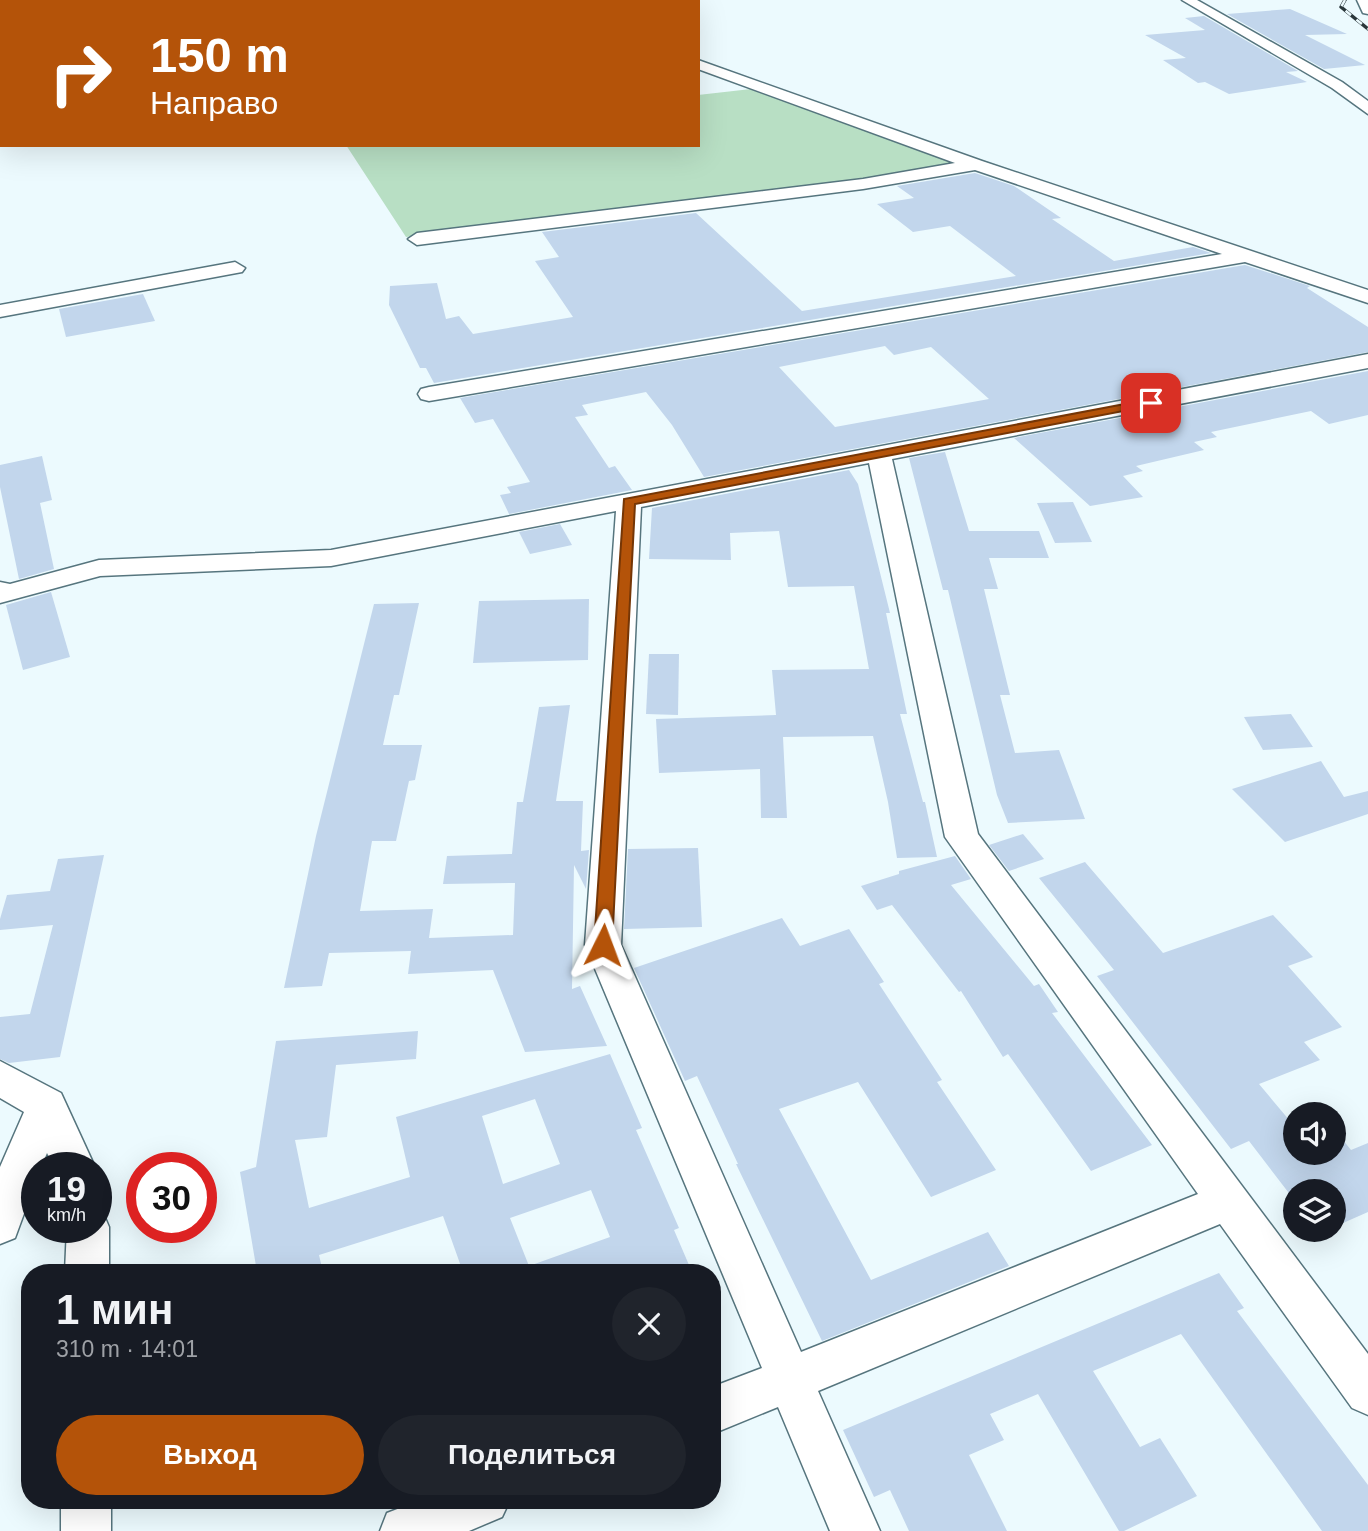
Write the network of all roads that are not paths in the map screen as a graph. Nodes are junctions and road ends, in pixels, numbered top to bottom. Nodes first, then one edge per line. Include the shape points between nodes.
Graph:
1 (1188, 0) edge
2 (1363, 0) edge
3 (1368, 10) edge
4 (700, 65) edge
5 (1368, 109) edge
6 (976, 165) junction
7 (417, 239) dead end
8 (1245, 256) junction
9 (235, 268) dead end
10 (1368, 297) edge
11 (0, 311) edge
12 (1368, 361) edge
13 (429, 394) dead end
14 (879, 454) junction
15 (629, 502) junction
16 (0, 593) edge
17 (0, 1078) edge
18 (47, 1105) junction
19 (67, 1152) edge
20 (1228, 1201) junction
21 (0, 1224) edge
22 (88, 1243) edge
23 (88, 1264) edge
24 (790, 1381) junction
25 (1368, 1392) edge
26 (721, 1408) edge
27 (86, 1509) edge
28 (462, 1509) edge
29 (86, 1531) edge
30 (405, 1531) edge
31 (855, 1531) edge

1 - 5 street via 1337,85
2 - 3 street
4 - 6 street
6 - 7 street via 863,184
6 - 8 street
8 - 10 street
8 - 13 street
9 - 11 street
12 - 14 street
14 - 15 street
14 - 20 street via 962,837
15 - 16 street via 331,558 99,568
15 - 24 street via 603,945
17 - 18 street
18 - 19 street
18 - 21 street
20 - 24 street
20 - 25 street
22 - 23 street
24 - 26 street
24 - 31 street
27 - 29 street
28 - 30 street

